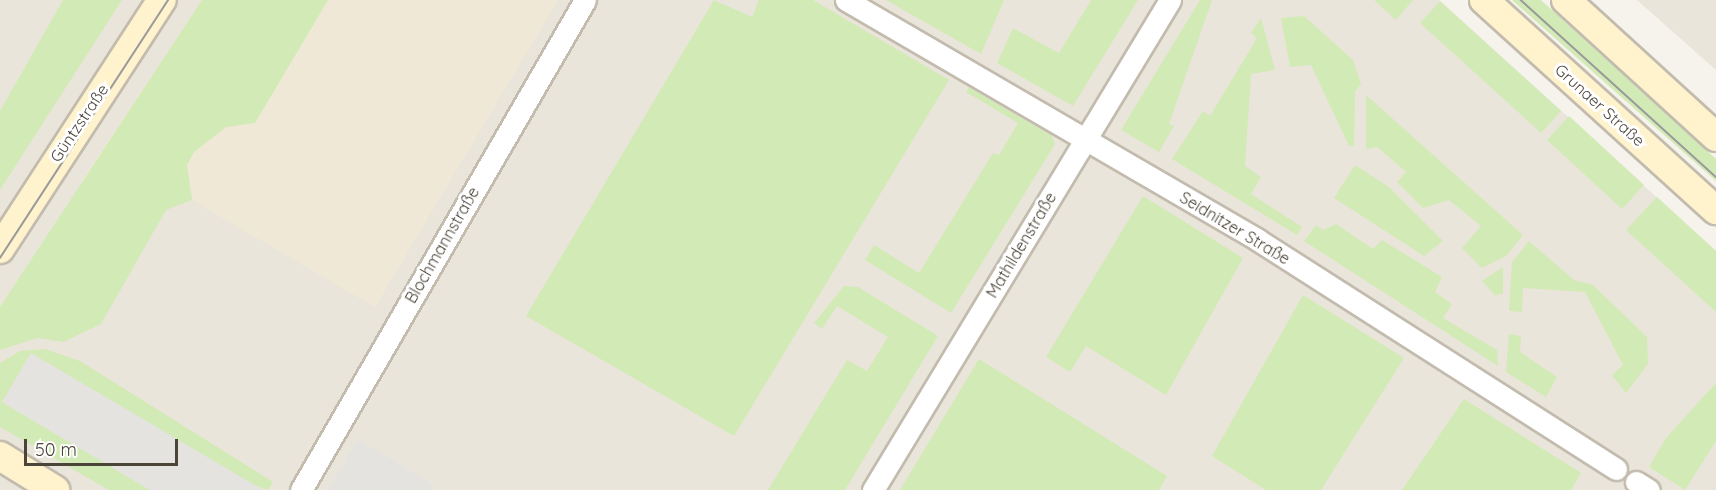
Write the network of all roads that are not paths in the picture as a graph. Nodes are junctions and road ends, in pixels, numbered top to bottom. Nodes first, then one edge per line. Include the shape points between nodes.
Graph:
1 (162, 0) edge
2 (585, 0) edge
3 (846, 0) edge
4 (1170, 0) edge
5 (1484, 0) edge
6 (1566, 0) edge
7 (1716, 136) edge
8 (1086, 139) junction
9 (1716, 210) edge
10 (0, 249) edge
11 (0, 456) edge
12 (1616, 469) dead end
13 (55, 490) edge
14 (301, 490) edge
15 (873, 490) edge

1 - 10 main road, Güntzstraße
2 - 14 street, Blochmannstraße
3 - 8 street, Seidnitzer Straße
4 - 8 street, Mathildenstraße
5 - 9 main road, Grunaer Straße
6 - 7 main road
8 - 12 street, Seidnitzer Straße via 1258,240
8 - 15 street, Mathildenstraße
11 - 13 main road

